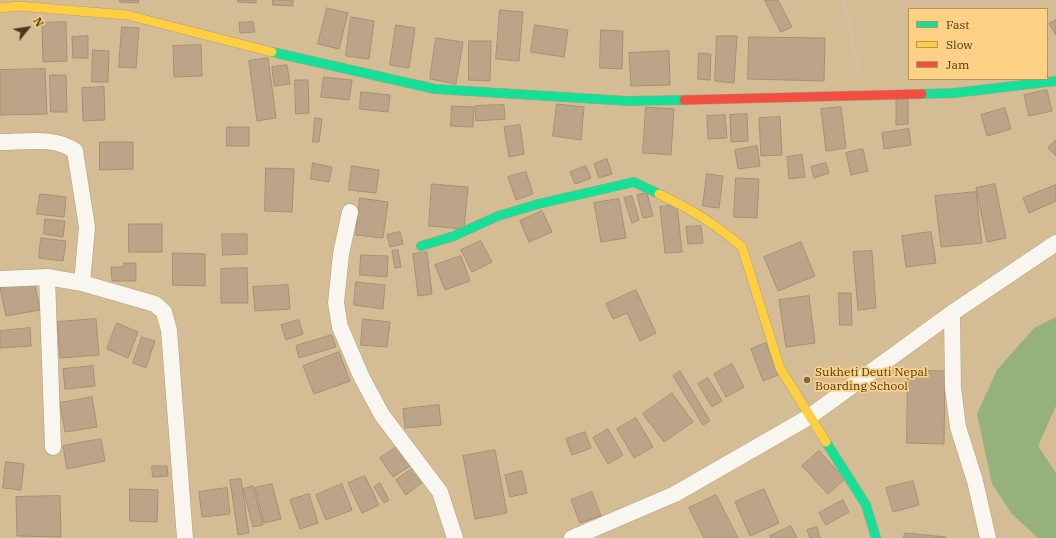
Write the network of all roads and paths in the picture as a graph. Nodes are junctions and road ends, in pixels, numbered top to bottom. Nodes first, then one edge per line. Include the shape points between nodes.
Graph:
1 (844, 0) edge
2 (0, 8) edge
3 (1056, 81) edge
4 (864, 94) junction
5 (0, 142) edge
6 (350, 212) dead end
7 (1056, 243) edge
8 (421, 246) dead end
9 (47, 277) junction
10 (0, 279) edge
11 (82, 283) junction
12 (952, 313) junction
13 (809, 417) junction
14 (53, 448) dead end
15 (185, 538) edge
16 (455, 538) edge
17 (572, 538) edge
18 (876, 538) edge
19 (988, 538) edge

1 - 4 path
2 - 4 street via 18,6 127,16 435,89 628,101
3 - 4 street via 955,93
5 - 11 street via 50,142 67,145 75,152 87,227
6 - 16 street via 341,254 336,303 340,327 362,378 382,415 440,492
7 - 12 street
8 - 13 street via 454,236 498,216 634,182 687,206 742,247 780,368
9 - 10 street
9 - 11 street
9 - 14 street
11 - 15 street via 155,304 164,312 169,330
12 - 13 street
12 - 19 street via 952,388 958,427 975,481
13 - 17 street via 676,494
13 - 18 street via 866,505

